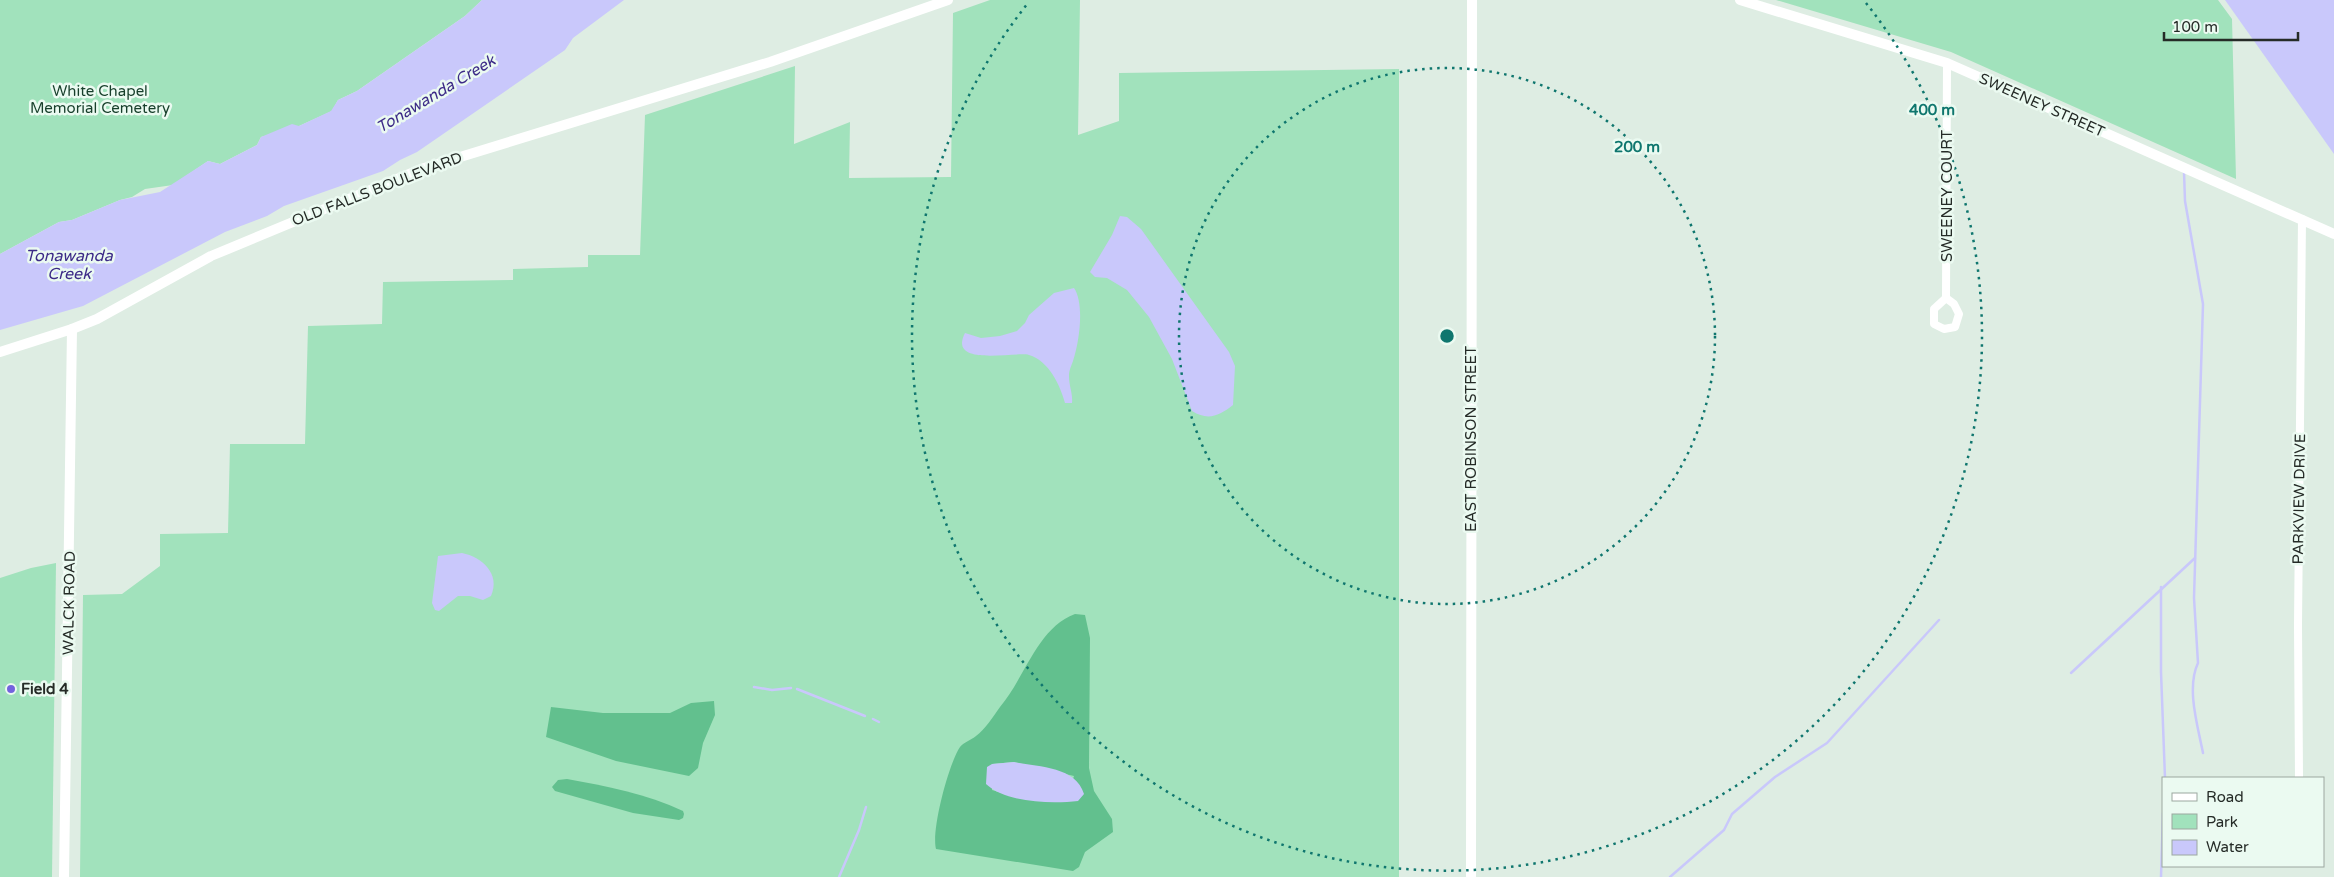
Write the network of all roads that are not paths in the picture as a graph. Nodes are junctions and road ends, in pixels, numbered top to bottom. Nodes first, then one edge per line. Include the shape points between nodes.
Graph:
1 (948, 0) edge
2 (1472, 0) edge
3 (1740, 0) edge
4 (1947, 63) junction
5 (2302, 219) junction
6 (2334, 234) edge
7 (1946, 298) dead end
8 (72, 330) junction
9 (0, 352) edge
10 (2299, 777) edge
11 (64, 877) edge
12 (1471, 877) edge

1 - 8 street, OLD FALLS BOULEVARD via 770,62 421,169 211,256
2 - 12 street, EAST ROBINSON STREET
3 - 4 street, SWEENEY STREET
4 - 5 street, SWEENEY STREET
4 - 7 street, SWEENEY COURT
5 - 6 street, SWEENEY STREET
5 - 10 street, PARKVIEW DRIVE
8 - 9 street, OLD FALLS BOULEVARD
8 - 11 street, WALCK ROAD

